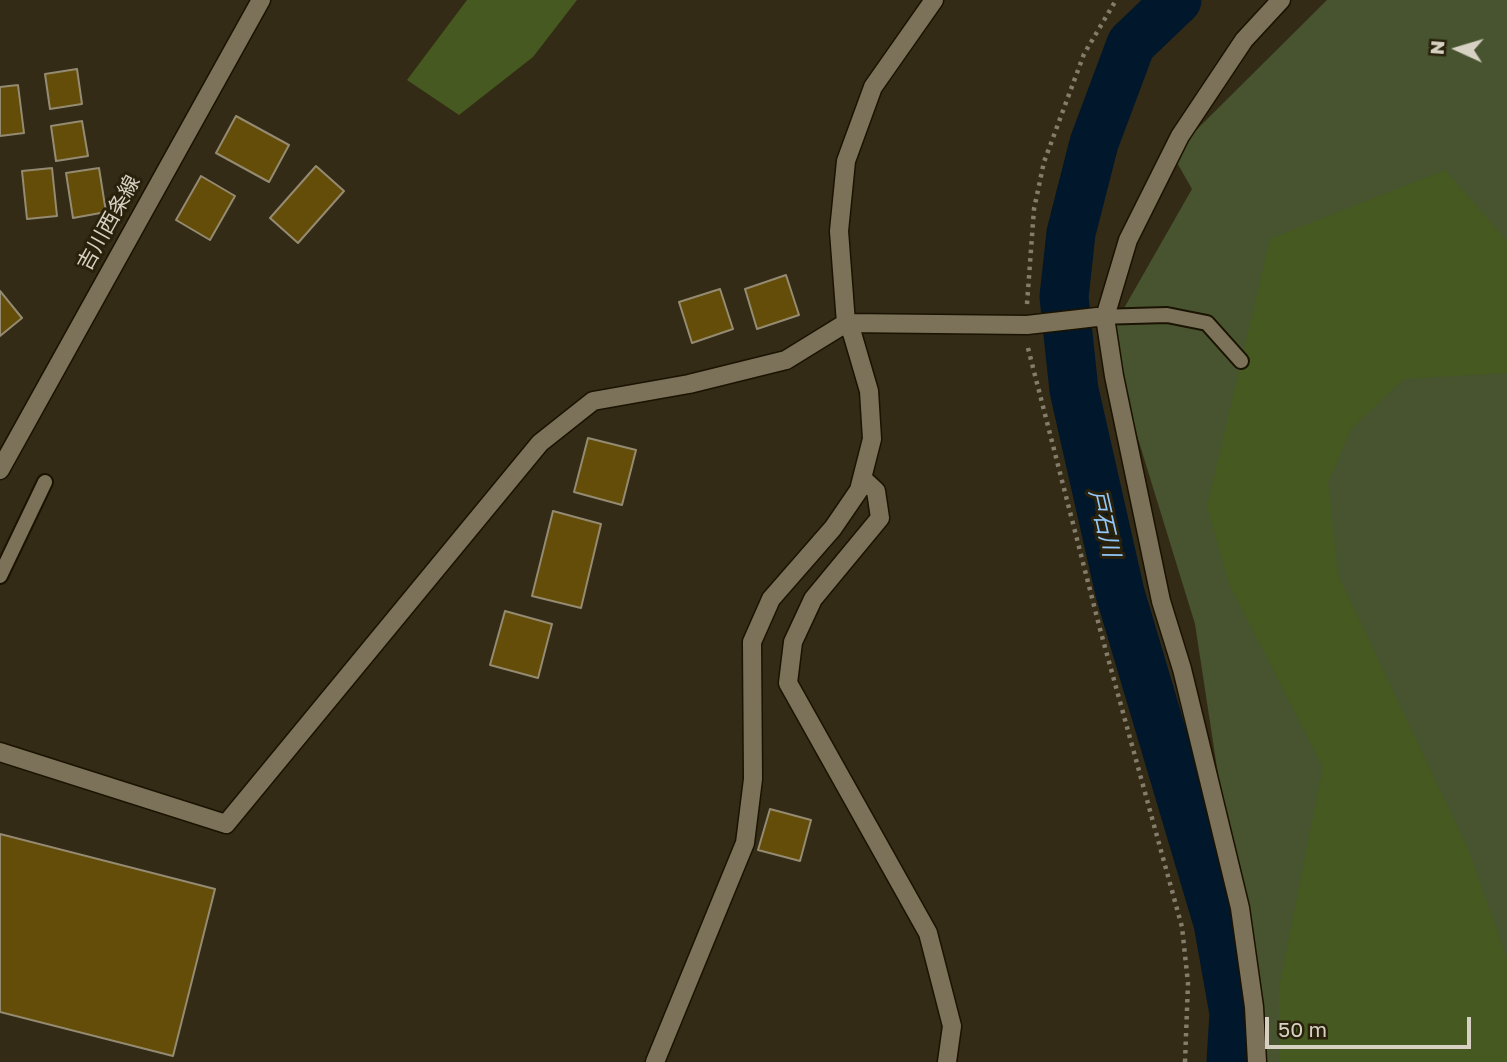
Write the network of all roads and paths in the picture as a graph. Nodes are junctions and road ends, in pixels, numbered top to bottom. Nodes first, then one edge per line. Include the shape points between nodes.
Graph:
1 (261, 0) edge
2 (1116, 0) edge
3 (1281, 0) edge
4 (923, 4) edge
5 (1101, 317) junction
6 (846, 323) junction
7 (1030, 324) junction
8 (1241, 361) dead end
9 (0, 470) edge
10 (862, 478) junction
11 (45, 482) dead end
12 (0, 576) edge
13 (0, 752) edge
14 (655, 1062) edge
15 (947, 1062) edge
16 (1185, 1062) edge
17 (1257, 1062) edge

1 - 9 street, 吉川西条線
2 - 7 path via 1084,54 1044,162 1034,209
3 - 5 street via 1244,40 1180,136 1128,240
4 - 6 street via 873,87 846,161 839,230
5 - 7 street
5 - 8 lane via 1167,315 1207,323
5 - 17 street via 1161,601 1240,908
6 - 7 street
6 - 10 street via 869,391 872,439
6 - 13 street via 786,360 690,384 593,401 550,434 226,824
7 - 16 path via 1028,354 1182,927 1188,983
10 - 14 street via 833,528 771,599 752,642 753,779 745,843
10 - 15 street via 876,491 880,518 813,598 793,642 789,682 928,933 952,1026
11 - 12 lane

